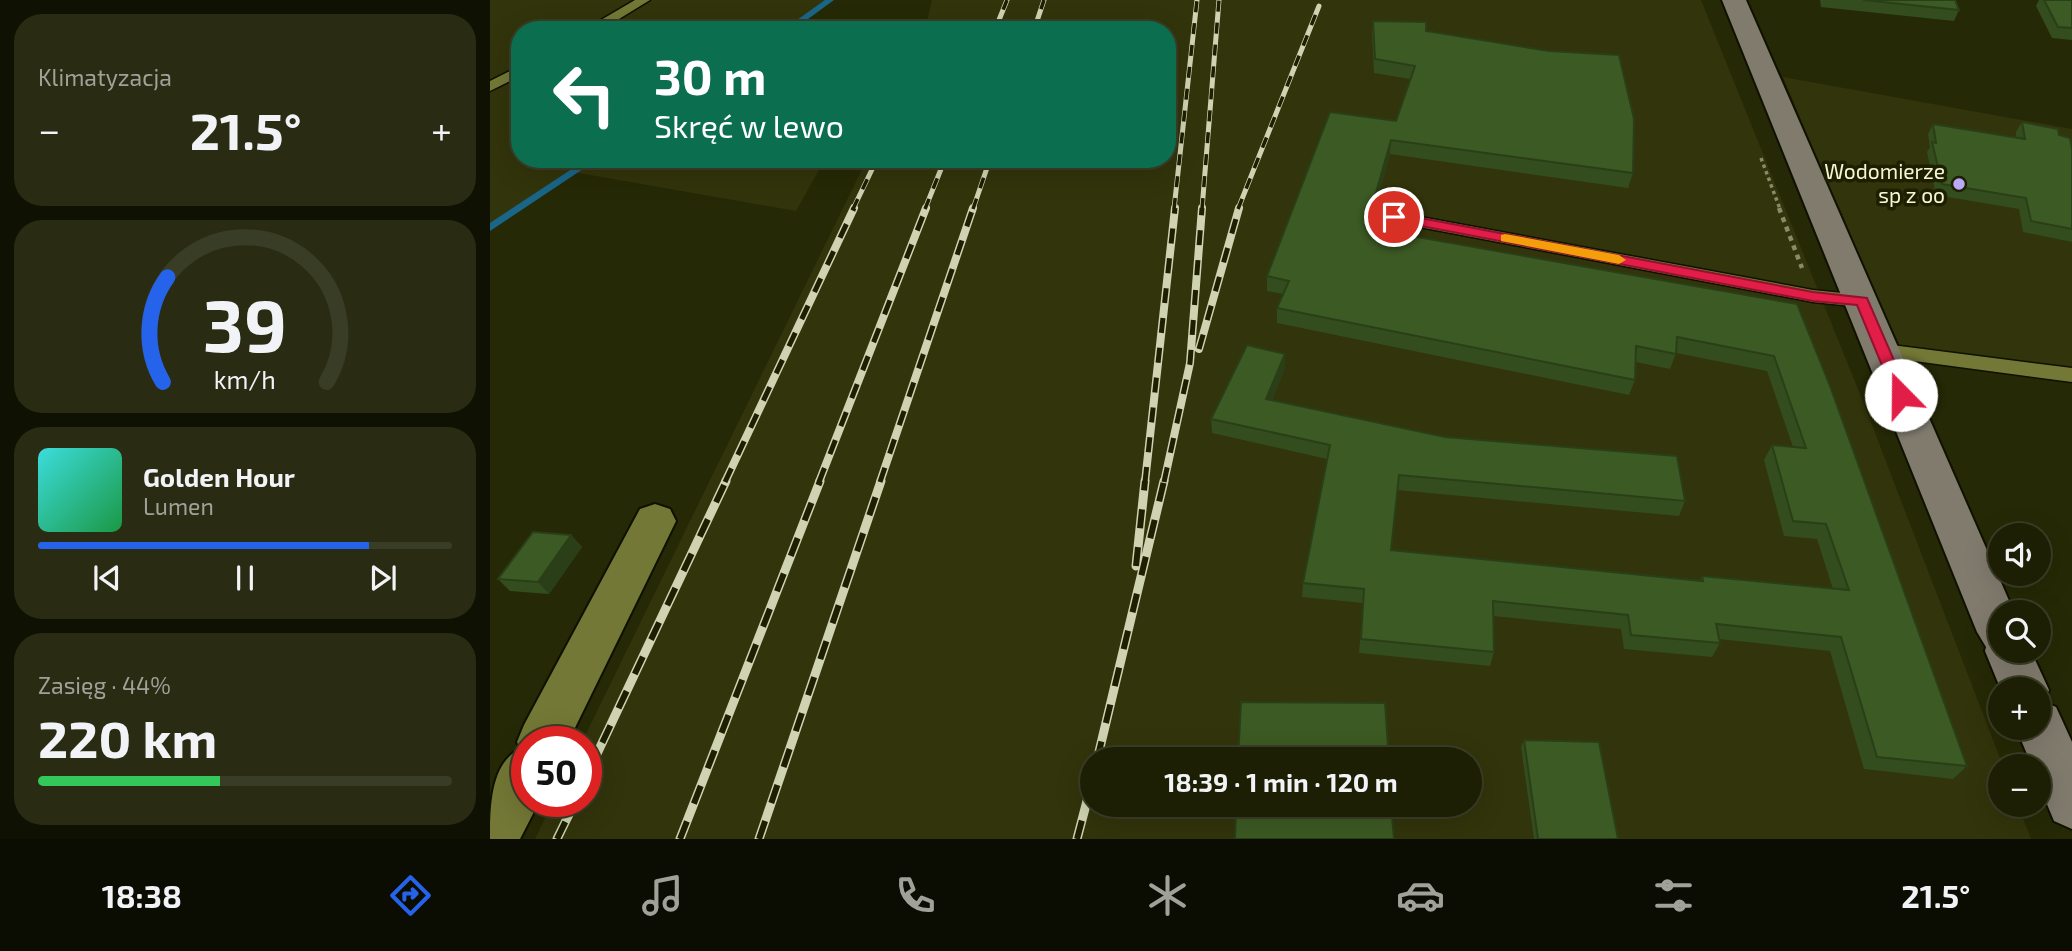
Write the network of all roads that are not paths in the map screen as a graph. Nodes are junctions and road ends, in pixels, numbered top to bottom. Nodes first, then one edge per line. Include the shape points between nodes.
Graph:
1 (644, 0) edge
2 (1734, 0) edge
3 (607, 21) edge
4 (511, 75) edge
5 (490, 87) edge
6 (1394, 217) dead end
7 (1862, 301) junction
8 (1884, 351) junction
9 (2072, 376) edge
10 (655, 522) dead end
11 (1988, 603) edge
12 (550, 726) edge
13 (2046, 740) edge
14 (511, 802) edge
15 (2072, 803) edge
16 (492, 839) edge

1 - 3 lane
2 - 7 main road
4 - 5 lane
6 - 7 lane via 1813,296
7 - 8 main road
8 - 9 lane
8 - 11 main road
10 - 12 street
13 - 15 main road
14 - 16 street

